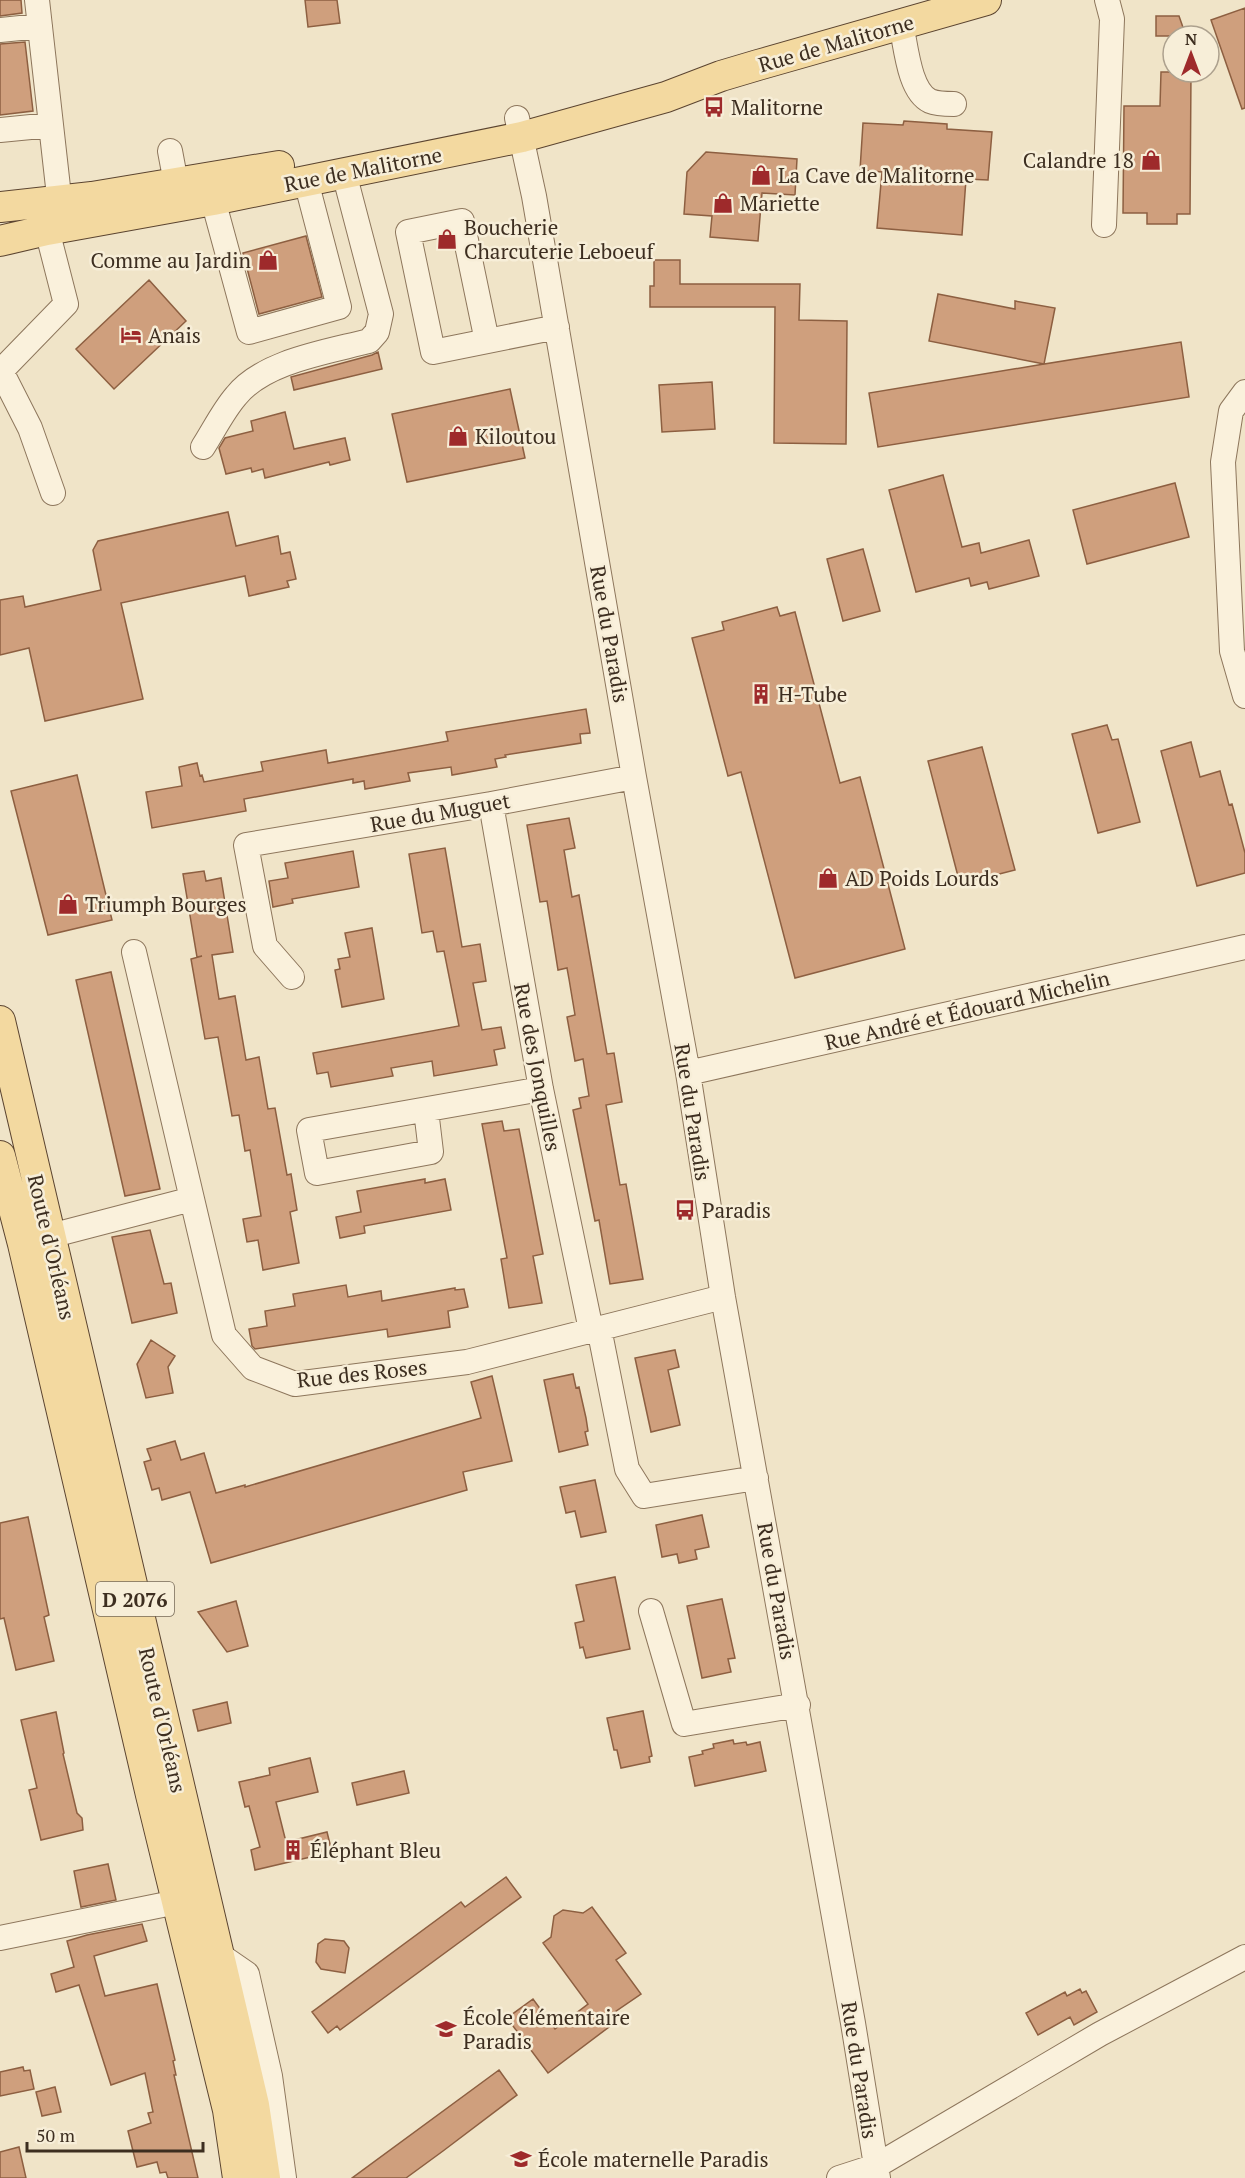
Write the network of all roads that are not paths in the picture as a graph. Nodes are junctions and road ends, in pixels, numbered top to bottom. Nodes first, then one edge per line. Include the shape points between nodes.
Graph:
1 (37, 0) edge
2 (986, 0) edge
3 (1107, 0) edge
4 (932, 7) edge
5 (901, 24) junction
6 (40, 26) junction
7 (0, 30) edge
8 (954, 104) dead end
9 (51, 125) junction
10 (519, 128) junction
11 (0, 130) edge
12 (170, 151) dead end
13 (344, 173) junction
14 (306, 180) junction
15 (176, 183) junction
16 (0, 194) edge
17 (59, 196) junction
18 (92, 197) junction
19 (213, 200) junction
20 (0, 207) edge
21 (1104, 225) dead end
22 (47, 230) junction
23 (0, 241) edge
24 (556, 327) junction
25 (487, 341) junction
26 (1245, 392) edge
27 (203, 447) dead end
28 (53, 493) dead end
29 (1245, 696) edge
30 (634, 777) junction
31 (491, 804) junction
32 (1245, 947) edge
33 (134, 952) dead end
34 (292, 977) dead end
35 (0, 1021) edge
36 (0, 1052) edge
37 (688, 1073) junction
38 (16, 1088) junction
39 (541, 1089) junction
40 (426, 1110) junction
41 (0, 1156) edge
42 (192, 1199) junction
43 (50, 1236) junction
44 (723, 1297) junction
45 (595, 1329) junction
46 (756, 1478) junction
47 (651, 1611) dead end
48 (798, 1706) junction
49 (177, 1902) junction
50 (0, 1938) edge
51 (218, 1954) junction
52 (1245, 1958) edge
53 (877, 2172) edge
54 (238, 2178) edge
55 (265, 2178) edge
56 (284, 2178) edge
57 (839, 2178) edge

1 - 6 street
2 - 4 main road, Rue de Malitorne
3 - 21 street via 1112,19
4 - 5 main road, Rue de Malitorne
5 - 8 street via 920,94 933,103
5 - 10 main road, Rue de Malitorne
6 - 7 street
6 - 9 street
9 - 11 street
9 - 17 street
10 - 13 main road, Rue de Malitorne
10 - 15 main road, Rue de Malitorne
10 - 24 street, Rue du Paradis
12 - 15 street
13 - 14 main road, Rue de Malitorne
13 - 27 street via 381,314 376,332 369,341 287,363 260,376 237,394
14 - 19 main road, Rue de Malitorne
14 - 19 street via 339,308 249,332
15 - 18 main road, Rue de Malitorne
16 - 17 main road
17 - 18 main road
18 - 20 main road, Rue de Malitorne
19 - 22 main road, Rue de Malitorne
22 - 23 main road, Rue de Malitorne
22 - 28 street via 66,304 1,371 30,428
24 - 25 street
24 - 30 street, Rue du Paradis
25 - 25 street via 433,352 408,232 462,221
26 - 29 street via 1231,411 1223,462 1232,651
30 - 31 street, Rue du Muguet
30 - 37 street, Rue du Paradis
31 - 34 street, Rue du Muguet via 246,845 265,946
31 - 39 street, Rue des Jonquilles
32 - 37 street, Rue André et Édouard Michelin
33 - 42 street, Rue des Roses
35 - 38 main road, Route d'Orléans / D 2076
36 - 38 street, Route d'Orléans / D 2076
37 - 44 street, Rue du Paradis
38 - 43 main road, Route d'Orléans / D 2076
39 - 40 street
39 - 45 street, Rue des Jonquilles
40 - 40 street via 309,1130 317,1173 431,1152
41 - 49 main road, Route d'Orléans / D 2076
42 - 43 street
42 - 45 street, Rue des Roses via 224,1335 254,1368 296,1384 467,1362
43 - 51 main road, Route d'Orléans / D 2076
44 - 45 street, Rue des Roses
44 - 46 street, Rue du Paradis
45 - 46 street, Rue des Jonquilles via 627,1469 644,1496
46 - 48 street, Rue du Paradis
47 - 48 street via 684,1724
48 - 53 street, Rue du Paradis
49 - 50 street
49 - 54 main road, Route d'Orléans / D 2076 via 228,2110
51 - 55 main road, Route d'Orléans / D 2076 via 254,2105
51 - 56 street via 247,1974 270,2076
52 - 53 street via 1100,2034
53 - 57 street

